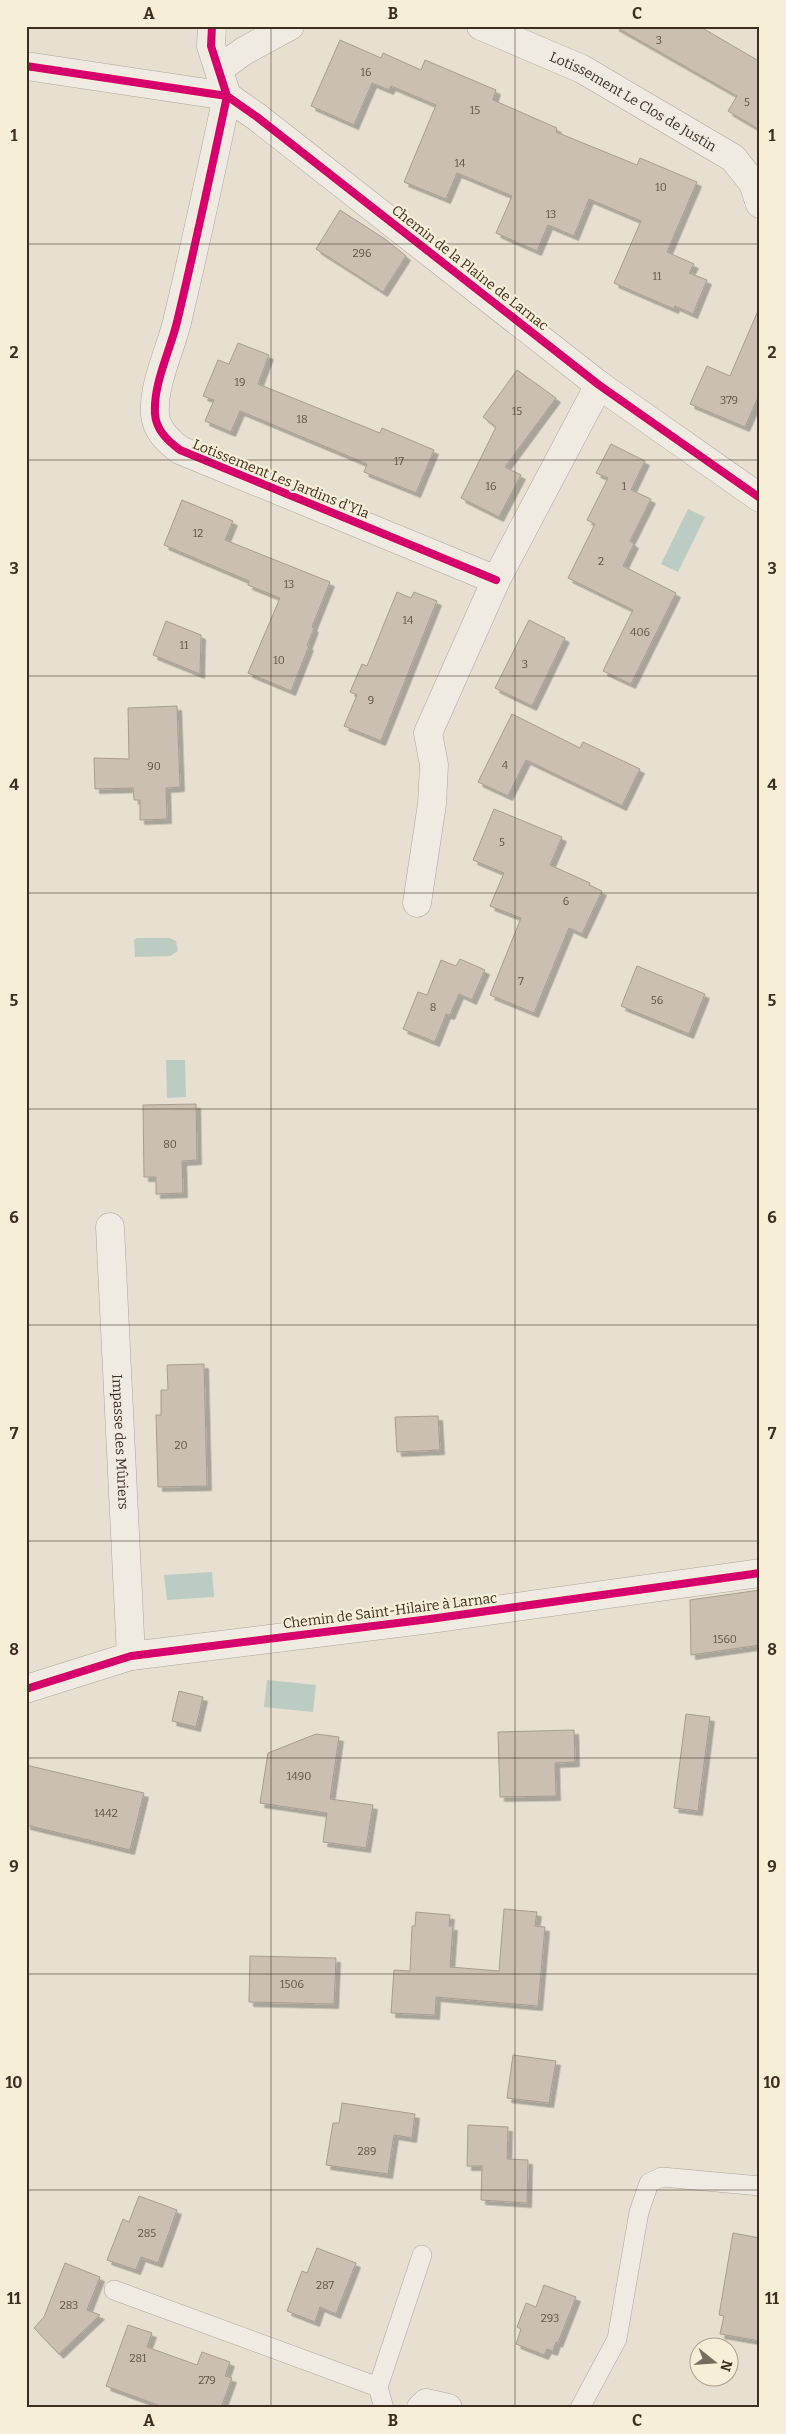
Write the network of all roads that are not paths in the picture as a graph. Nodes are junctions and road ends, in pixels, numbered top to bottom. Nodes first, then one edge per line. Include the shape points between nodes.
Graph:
1 (212, 26) edge
2 (290, 26) edge
3 (481, 26) edge
4 (26, 66) edge
5 (219, 69) junction
6 (227, 96) junction
7 (760, 204) edge
8 (600, 385) junction
9 (760, 498) edge
10 (496, 580) junction
11 (417, 903) dead end
12 (110, 1227) dead end
13 (760, 1573) edge
14 (131, 1656) junction
15 (26, 1689) edge
16 (760, 2186) edge
17 (422, 2255) dead end
18 (114, 2290) dead end
19 (378, 2387) junction
20 (384, 2408) edge
21 (421, 2408) edge
22 (448, 2408) edge
23 (580, 2408) edge

1 - 5 street via 211,46
2 - 5 street
3 - 7 street, Lotissement Le Clos de Justin via 582,69 733,158 753,183
4 - 6 street
5 - 6 street
6 - 8 street, Chemin de la Plaine de Larnac
6 - 10 street, Lotissement Les Jardins d'Yla via 207,198 157,391 155,415 163,437 180,450
8 - 9 street, Chemin de la Plaine de Larnac
8 - 10 street
10 - 11 street via 428,733 434,765 432,804
12 - 14 street, Impasse des Mûriers
13 - 14 street, Chemin de Saint-Hilaire à Larnac via 439,1618
14 - 15 street, Chemin de Saint-Hilaire à Larnac
16 - 23 lane via 662,2177 649,2183 639,2212 617,2339
17 - 19 lane
18 - 19 lane
19 - 20 lane
21 - 22 street via 426,2403

